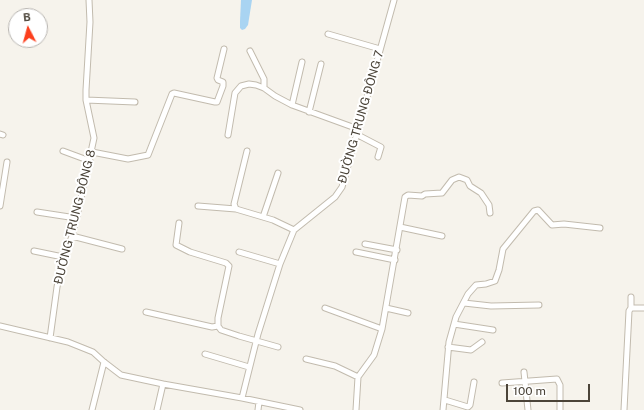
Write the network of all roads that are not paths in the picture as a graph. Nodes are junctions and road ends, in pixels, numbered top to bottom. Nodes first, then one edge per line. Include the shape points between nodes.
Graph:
1 (89, 0) edge
2 (394, 0) edge
3 (328, 34) dead end
4 (224, 49) dead end
5 (380, 49) junction
6 (250, 51) dead end
7 (302, 62) dead end
8 (321, 64) dead end
9 (264, 88) junction
10 (86, 100) junction
11 (135, 102) dead end
12 (292, 106) junction
13 (309, 112) junction
14 (358, 128) junction
15 (356, 134) junction
16 (228, 135) dead end
17 (63, 151) dead end
18 (247, 151) dead end
19 (92, 152) junction
20 (378, 157) dead end
21 (90, 161) junction
22 (7, 162) dead end
23 (278, 173) dead end
24 (0, 206) edge
25 (198, 206) dead end
26 (236, 209) junction
27 (37, 212) dead end
28 (490, 213) dead end
29 (264, 217) junction
30 (76, 218) junction
31 (179, 223) dead end
32 (400, 227) junction
33 (600, 228) dead end
34 (294, 230) junction
35 (72, 236) junction
36 (442, 236) dead end
37 (365, 244) dead end
38 (122, 249) dead end
39 (34, 250) dead end
40 (396, 250) junction
41 (239, 252) dead end
42 (356, 252) dead end
43 (63, 257) junction
44 (395, 260) junction
45 (280, 264) junction
46 (632, 297) dead end
47 (464, 303) junction
48 (539, 305) dead end
49 (325, 308) dead end
50 (386, 308) junction
51 (631, 308) junction
52 (644, 308) edge
53 (146, 312) dead end
54 (408, 313) dead end
55 (454, 324) junction
56 (0, 326) edge
57 (218, 326) junction
58 (382, 329) junction
59 (493, 330) dead end
60 (50, 338) junction
61 (256, 340) junction
62 (482, 342) dead end
63 (278, 347) dead end
64 (448, 347) junction
65 (205, 354) dead end
66 (306, 359) dead end
67 (104, 362) junction
68 (249, 367) junction
69 (524, 372) dead end
70 (358, 377) junction
71 (474, 382) dead end
72 (526, 382) junction
73 (502, 383) dead end
74 (163, 384) junction
75 (242, 398) junction
76 (445, 400) junction
77 (259, 402) junction
78 (92, 410) edge
79 (157, 410) edge
80 (258, 410) edge
81 (300, 410) edge
82 (356, 410) edge
83 (443, 410) edge
84 (528, 410) edge
85 (560, 410) edge
86 (624, 410) edge

1 - 10 street, ĐƯỜNG TRUNG ĐÔNG 8
2 - 5 street, ĐƯỜNG TRUNG ĐÔNG 7
3 - 5 street
4 - 19 street via 217,78 224,86 217,102 174,93 163,114 148,155 128,159
5 - 14 street, ĐƯỜNG TRUNG ĐÔNG 7
6 - 9 street via 264,80
7 - 12 street
8 - 13 street
9 - 12 street
9 - 16 street via 249,84 241,86 235,92
10 - 11 street
10 - 19 street, ĐƯỜNG TRUNG ĐÔNG 8 via 94,138
12 - 13 street
13 - 14 street
14 - 15 street, ĐƯỜNG TRUNG ĐÔNG 7
15 - 20 street via 381,147
15 - 34 street, ĐƯỜNG TRUNG ĐÔNG 7 via 342,187 335,197
17 - 21 street
18 - 26 street via 234,204
19 - 21 street, ĐƯỜNG TRUNG ĐÔNG 8
21 - 30 street, ĐƯỜNG TRUNG ĐÔNG 8
22 - 24 street
23 - 29 street
25 - 26 street
26 - 29 street
27 - 30 street
28 - 32 street via 489,205 481,193 470,186 467,180 459,177 452,180 442,193 405,197
29 - 34 street
30 - 35 street, ĐƯỜNG TRUNG ĐÔNG 8
31 - 57 street via 176,245 229,266
32 - 36 street
32 - 40 street
33 - 47 street via 552,225 536,210 503,249 495,281 476,285
34 - 45 street, ĐƯỜNG TRUNG ĐÔNG 7
35 - 38 street
35 - 43 street, ĐƯỜNG TRUNG ĐÔNG 8
37 - 40 street
39 - 43 street
40 - 44 street
41 - 45 street
42 - 44 street
43 - 60 street, ĐƯỜNG TRUNG ĐÔNG 8
44 - 50 street
45 - 61 street, ĐƯỜNG TRUNG ĐÔNG 7
46 - 51 street
47 - 48 street via 491,306
47 - 55 street
49 - 58 street
50 - 54 street
50 - 58 street
51 - 52 street
51 - 86 street via 628,319
53 - 57 street via 212,327
55 - 59 street
55 - 64 street
56 - 60 street
57 - 61 street via 221,330
58 - 70 street via 374,354
60 - 67 street via 93,352
61 - 63 street
61 - 68 street, ĐƯỜNG TRUNG ĐÔNG 7
62 - 64 street via 471,350
64 - 76 street
65 - 68 street
66 - 70 street via 335,366
67 - 74 street via 121,375
67 - 78 street
68 - 75 street, ĐƯỜNG TRUNG ĐÔNG 7
69 - 72 street
70 - 82 street
71 - 76 street via 468,407
72 - 73 street
72 - 84 street
72 - 85 street via 557,379 560,385
74 - 75 street
74 - 79 street
75 - 77 street
76 - 83 street
77 - 80 street
77 - 81 street

